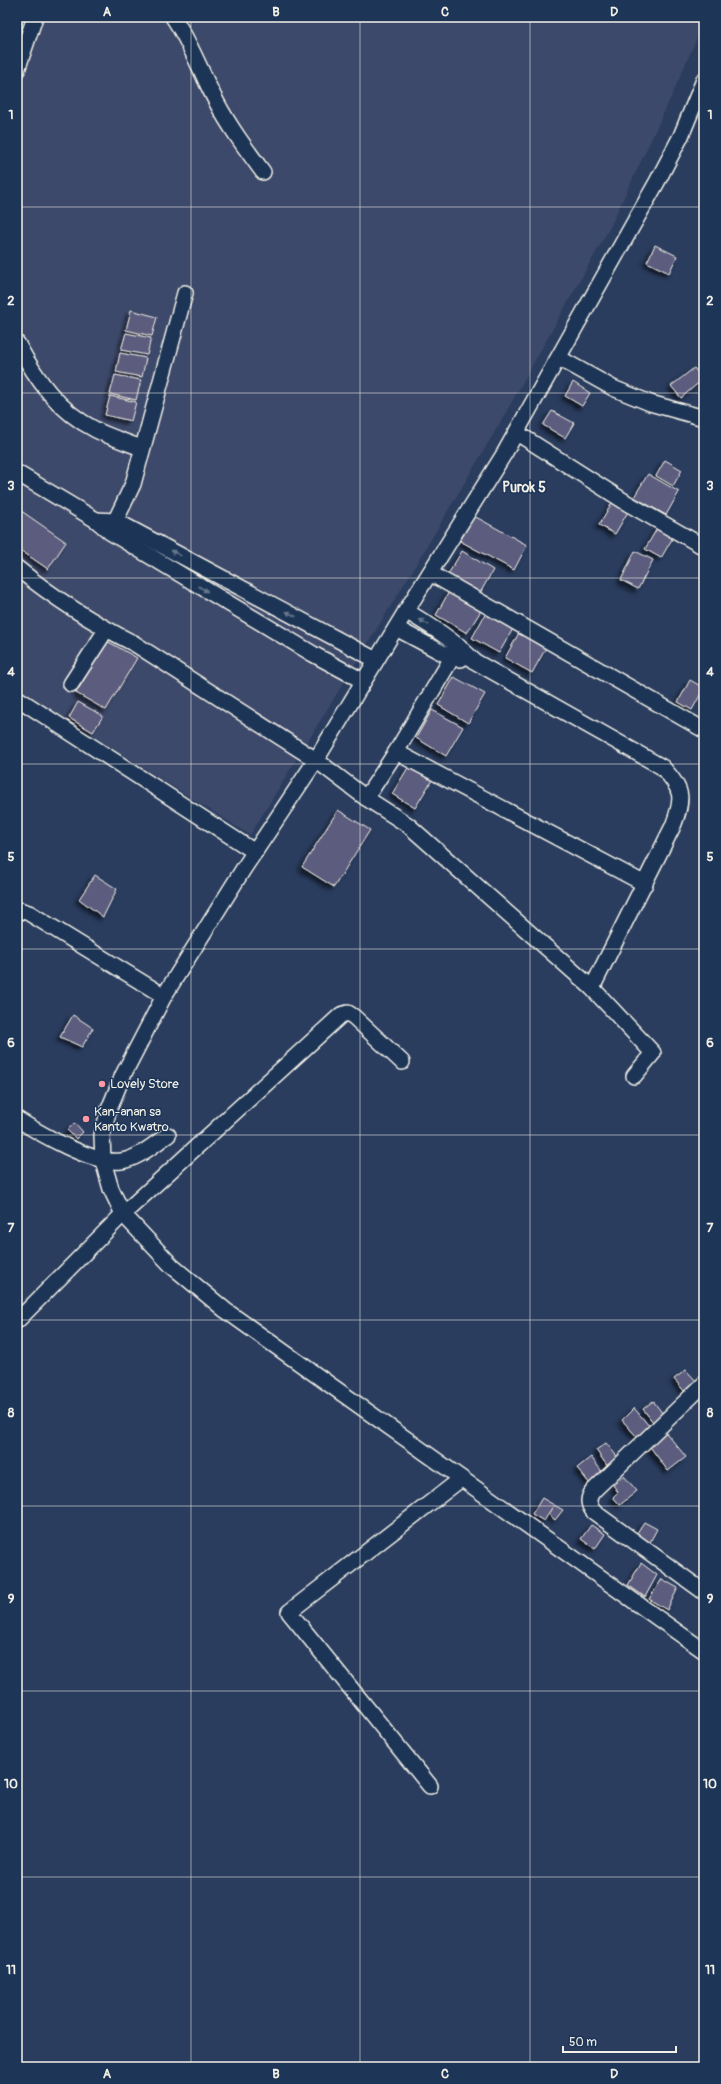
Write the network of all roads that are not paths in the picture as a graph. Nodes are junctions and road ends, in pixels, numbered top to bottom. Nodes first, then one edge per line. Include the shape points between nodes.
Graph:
1 (35, 17) edge
2 (173, 17) edge
3 (17, 70) edge
4 (704, 80) edge
5 (263, 172) dead end
6 (185, 293) dead end
7 (17, 343) edge
8 (559, 358) junction
9 (704, 418) edge
10 (517, 432) junction
11 (141, 448) junction
12 (17, 473) edge
13 (113, 527) junction
14 (704, 547) edge
15 (17, 568) edge
16 (430, 573) junction
17 (406, 611) junction
18 (396, 628) junction
19 (106, 630) junction
20 (339, 640) junction
21 (455, 652) junction
22 (376, 660) junction
23 (328, 661) junction
24 (363, 682) junction
25 (71, 684) dead end
26 (17, 698) edge
27 (704, 730) edge
28 (396, 752) junction
29 (316, 760) junction
30 (366, 798) junction
31 (255, 852) junction
32 (644, 884) junction
33 (17, 909) edge
34 (592, 988) junction
35 (164, 996) junction
36 (402, 1062) dead end
37 (634, 1076) dead end
38 (17, 1119) edge
39 (168, 1135) dead end
40 (103, 1161) junction
41 (123, 1214) junction
42 (17, 1321) edge
43 (704, 1384) edge
44 (461, 1479) junction
45 (704, 1592) edge
46 (704, 1651) edge
47 (430, 1786) dead end

1 - 3 street
2 - 5 street via 184,32 216,101
4 - 8 street via 681,136 661,175
6 - 11 street
7 - 11 street via 36,378 53,399 96,430
8 - 9 street via 613,388 650,403
8 - 10 street
10 - 14 street via 627,503
10 - 16 street
11 - 13 street via 133,484
12 - 13 street via 96,520
20 -> 13 street
13 -> 23 street via 299,646
15 - 19 street via 65,604
16 - 17 street
16 - 27 street
17 - 18 street
21 -> 17 street via 443,633
18 - 21 street
18 - 22 street
19 - 25 street
19 - 29 street via 135,644
20 - 22 street
20 - 23 street
21 - 28 street
21 - 32 street via 662,767 672,777 680,791 681,807
22 - 24 street
23 - 24 street
24 - 29 street
26 - 31 street
28 - 30 street
28 - 32 street
29 - 30 street
29 - 31 street
30 - 34 street via 408,825
31 - 35 street
32 - 34 street
33 - 35 street via 29,913
34 - 37 street via 653,1053
35 - 40 street via 123,1075 109,1109 102,1135
36 - 41 street via 354,1017 348,1013 341,1015
38 - 40 street via 51,1138
39 - 40 street via 130,1159
40 - 41 street via 111,1189
41 - 42 street
41 - 44 street via 172,1266 219,1305
43 - 45 street via 593,1491 589,1496 589,1502 594,1512
44 - 46 street
44 - 47 street via 289,1612

